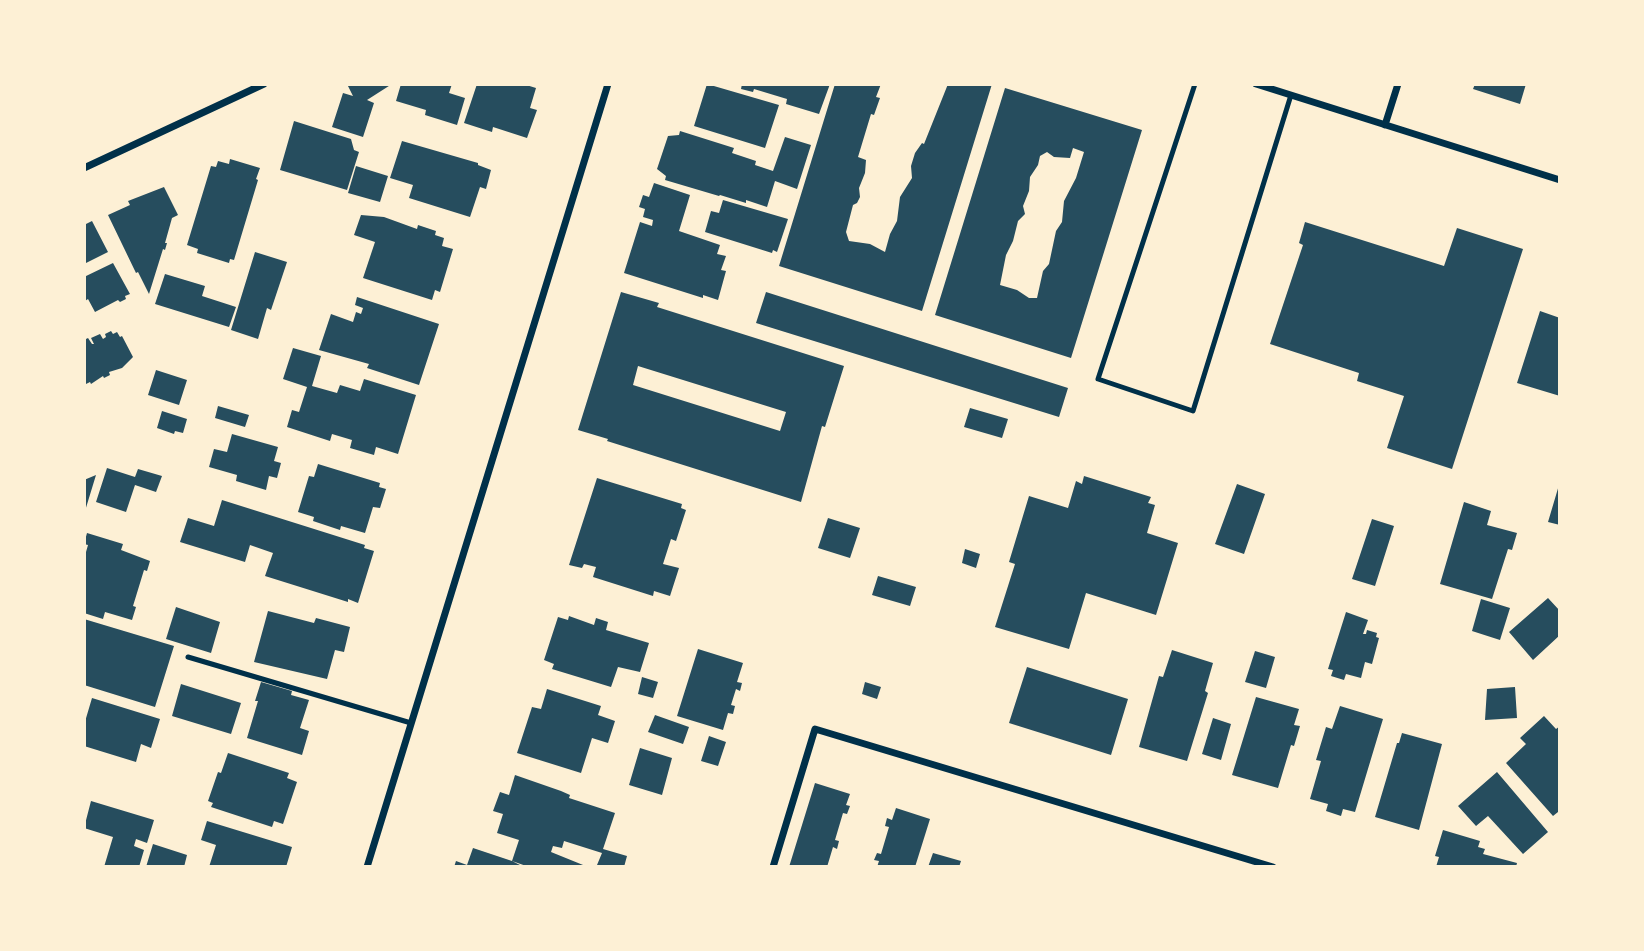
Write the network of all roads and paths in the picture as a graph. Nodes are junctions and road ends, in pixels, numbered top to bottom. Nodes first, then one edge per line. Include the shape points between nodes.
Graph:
1 (264, 84) edge
2 (608, 84) edge
3 (1195, 84) edge
4 (1256, 84) edge
5 (1398, 84) edge
6 (1292, 95) junction
7 (1385, 125) junction
8 (84, 168) edge
9 (1560, 180) edge
10 (188, 657) dead end
11 (411, 723) junction
12 (367, 867) edge
13 (773, 867) edge
14 (1273, 867) edge

1 - 8 street
2 - 11 street
3 - 6 lane via 1098,379 1193,411
4 - 6 street
5 - 7 street
6 - 7 street
7 - 9 street
10 - 11 lane
11 - 12 street
13 - 14 street via 815,729

